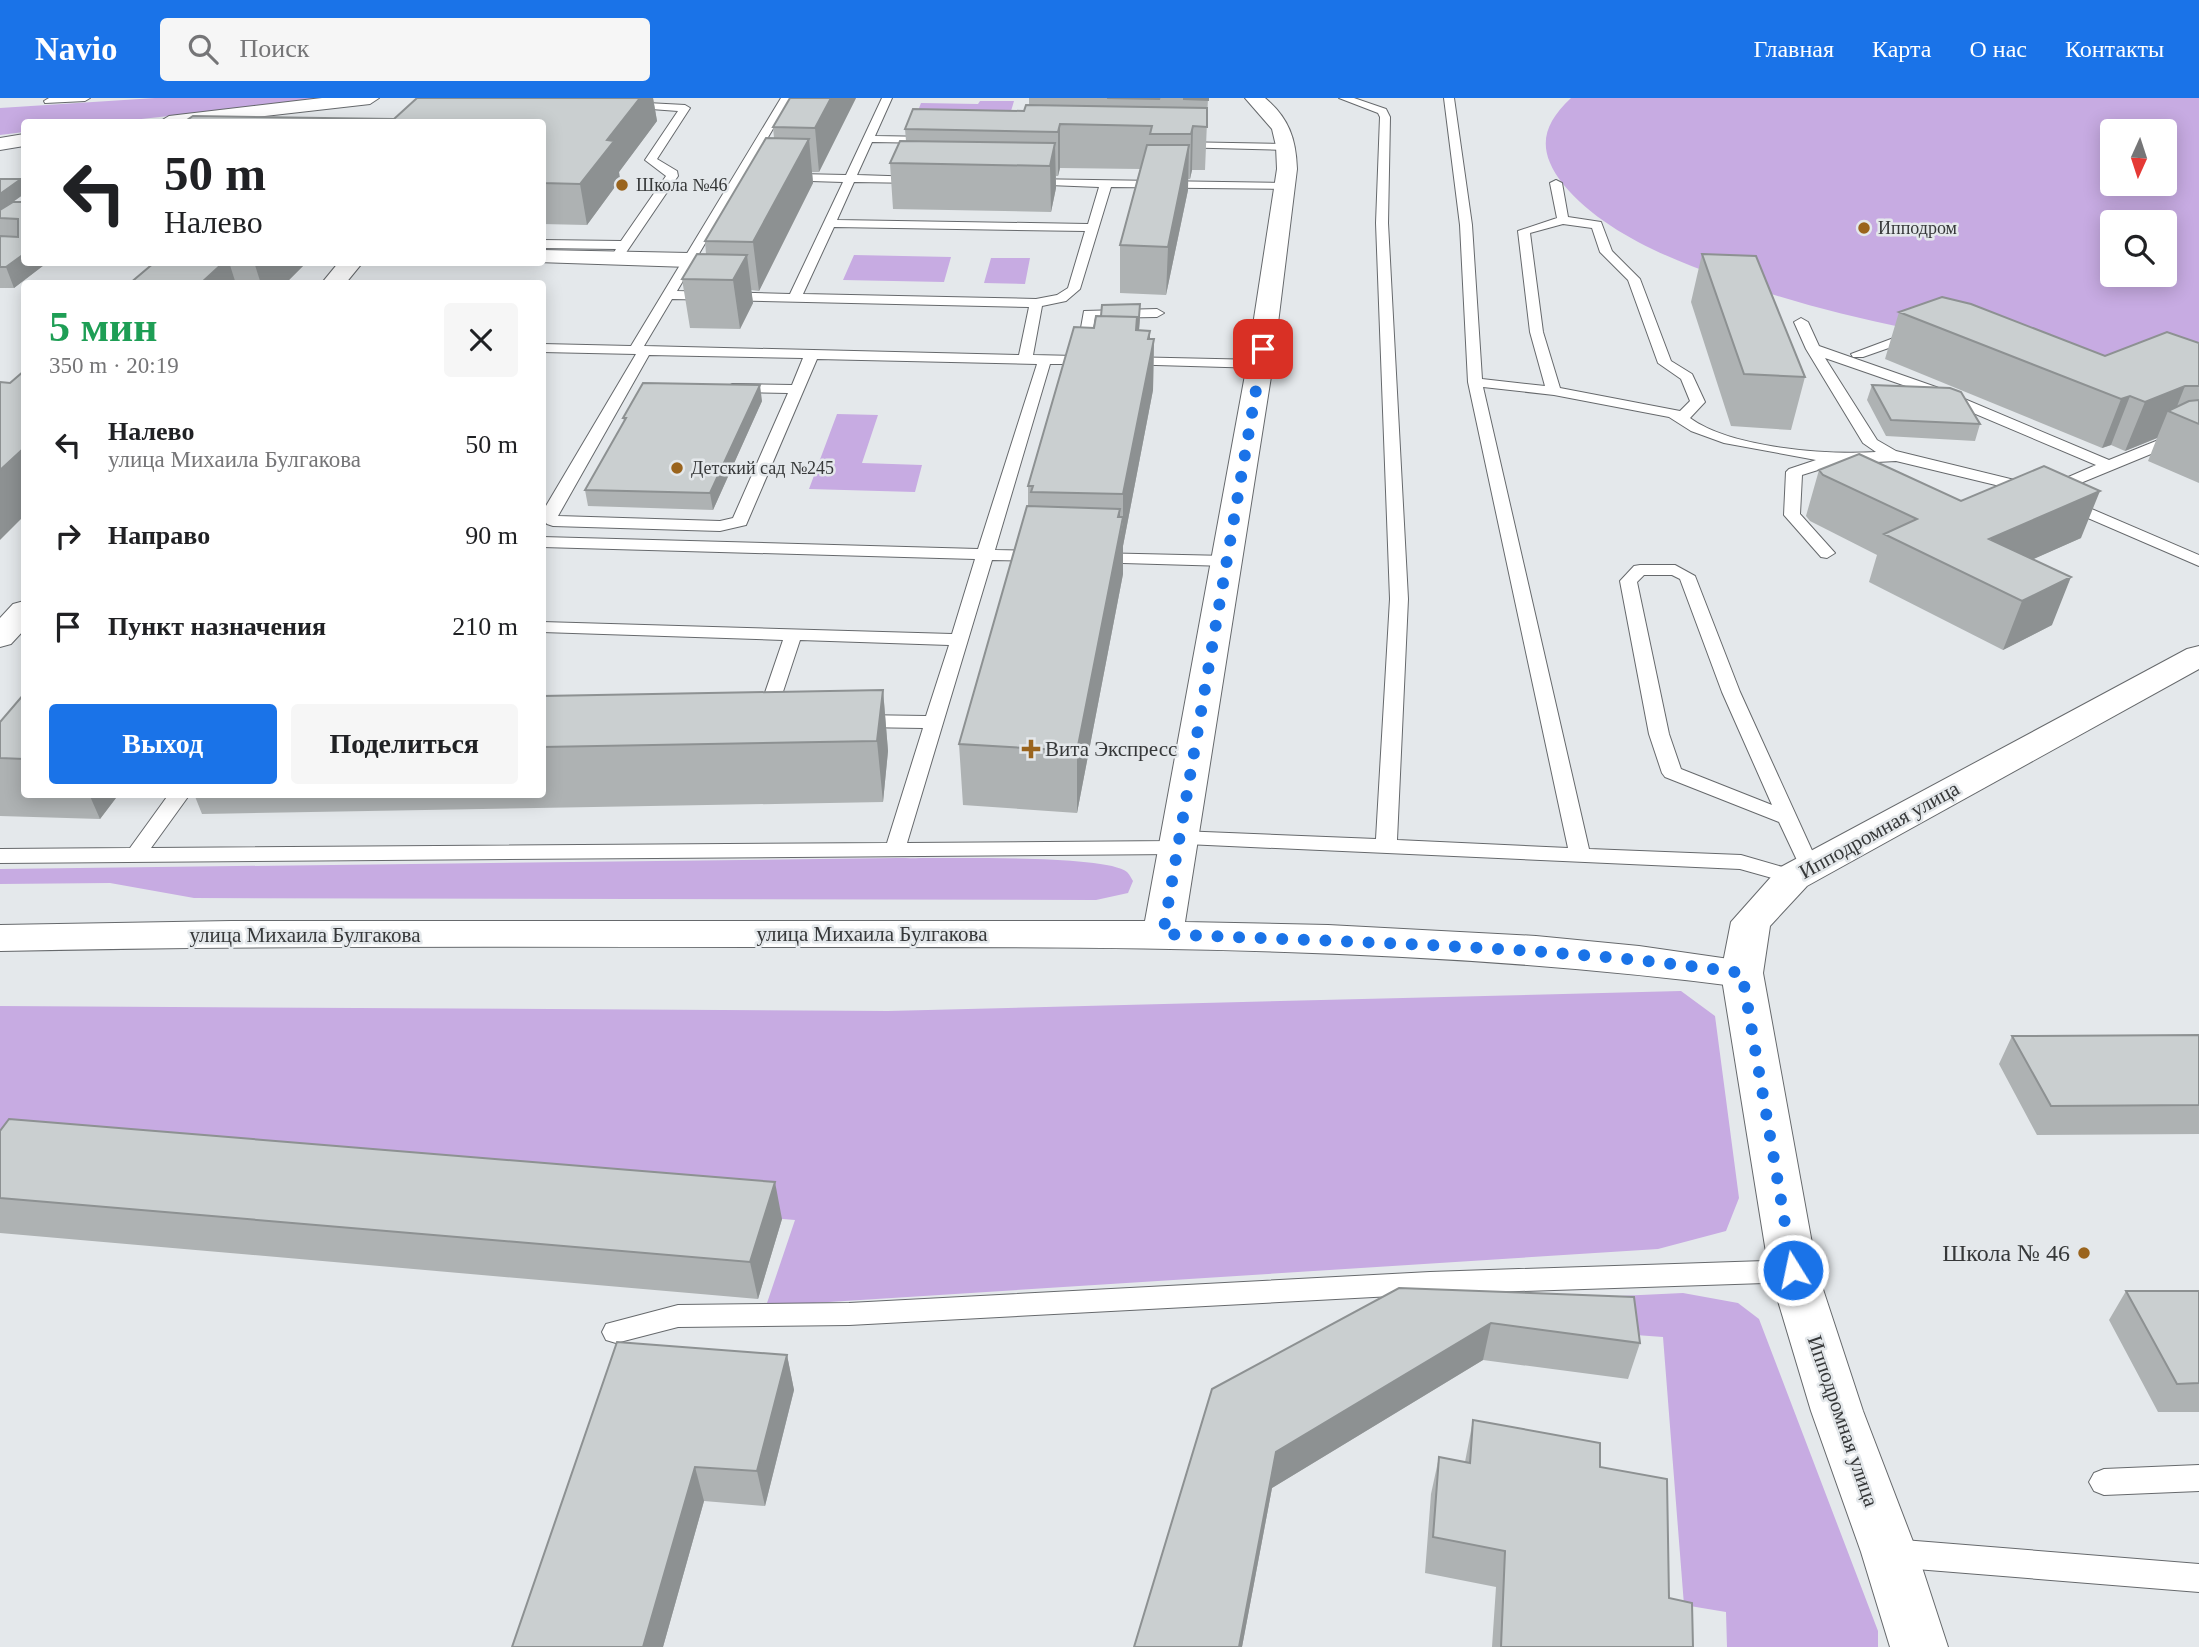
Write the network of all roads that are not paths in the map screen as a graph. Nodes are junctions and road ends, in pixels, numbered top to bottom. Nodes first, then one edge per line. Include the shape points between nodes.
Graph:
1 (85, 98) edge
2 (370, 98) edge
3 (786, 98) edge
4 (887, 98) edge
5 (1254, 98) edge
6 (1344, 98) edge
7 (1449, 98) edge
8 (49, 101) dead end
9 (618, 105) edge
10 (194, 119) edge
11 (868, 139) junction
12 (21, 140) edge
13 (945, 141) edge
14 (0, 144) edge
15 (1163, 145) edge
16 (1287, 147) junction
17 (739, 176) junction
18 (850, 178) junction
19 (931, 180) edge
20 (1012, 181) edge
21 (1106, 183) junction
22 (1556, 183) dead end
23 (0, 184) edge
24 (21, 184) edge
25 (1285, 187) junction
26 (1563, 220) junction
27 (830, 223) junction
28 (1092, 228) junction
29 (546, 244) edge
30 (621, 252) junction
31 (546, 257) edge
32 (689, 260) junction
33 (348, 266) edge
34 (336, 280) edge
35 (668, 295) junction
36 (795, 298) junction
37 (1036, 303) junction
38 (1157, 313) edge
39 (1801, 322) dead end
40 (1930, 337) edge
41 (546, 348) edge
42 (1813, 349) junction
43 (640, 350) junction
44 (811, 354) junction
45 (1858, 354) dead end
46 (1025, 359) junction
47 (1045, 359) junction
48 (1082, 360) junction
49 (1260, 365) junction
50 (1475, 382) junction
51 (717, 388) edge
52 (797, 390) junction
53 (1554, 391) junction
54 (1682, 416) junction
55 (2199, 442) edge
56 (1894, 456) junction
57 (1836, 459) junction
58 (2109, 465) junction
59 (2044, 493) junction
60 (546, 542) edge
61 (1827, 553) dead end
62 (985, 555) junction
63 (1053, 556) edge
64 (1080, 557) edge
65 (1227, 561) junction
66 (2199, 561) edge
67 (546, 627) edge
68 (793, 635) junction
69 (959, 640) junction
70 (2199, 656) edge
71 (790, 720) edge
72 (843, 721) edge
73 (934, 722) junction
74 (177, 798) edge
75 (1787, 818) junction
76 (1179, 842) junction
77 (1386, 846) junction
78 (895, 849) junction
79 (136, 855) junction
80 (1580, 855) junction
81 (0, 856) edge
82 (1802, 872) junction
83 (1163, 934) junction
84 (0, 938) edge
85 (1742, 973) junction
86 (1793, 1270) junction
87 (616, 1332) dead end
88 (2199, 1478) edge
89 (2105, 1482) dead end
90 (1888, 1552) junction
91 (2199, 1578) edge
92 (1919, 1647) edge

1 - 8 lane
2 - 10 street
3 - 17 lane
4 - 11 lane
5 - 16 street via 1281,125
6 - 77 lane via 1382,111 1385,117 1382,223 1399,599
7 - 50 lane via 1466,225
9 - 30 lane via 685,108 651,160 672,176
11 - 13 lane
11 - 18 lane
12 - 14 street
15 - 16 lane via 1174,140
16 - 25 street
17 - 18 lane
17 - 32 lane
18 - 19 lane
18 - 27 lane
20 - 21 lane
21 - 25 lane
21 - 28 lane
22 - 26 lane
23 - 24 lane
25 - 49 street
26 - 53 lane via 1524,230 1529,287 1544,367
26 - 54 lane via 1597,225 1606,252 1634,279 1665,363 1687,377 1698,402
27 - 28 lane
27 - 36 lane
28 - 37 lane via 1071,293
29 - 30 lane
30 - 31 street
30 - 32 street
32 - 35 lane
33 - 34 street
35 - 36 lane
35 - 43 lane
36 - 37 lane
37 - 46 lane
38 - 48 lane via 1089,314
39 - 42 lane
40 - 45 lane via 1917,333
41 - 43 lane
42 - 56 lane via 1871,443
42 - 58 lane via 1931,390
43 - 44 lane
43 - 52 lane via 631,386 551,511 553,520 720,526 740,522
44 - 46 lane
44 - 52 lane
46 - 47 lane
47 - 48 lane
47 - 62 lane
48 - 49 lane
49 - 65 street
50 - 53 lane
50 - 80 lane
51 - 52 lane
53 - 54 lane
54 - 57 lane via 1694,427 1745,443
55 - 58 lane via 2166,442
56 - 57 lane
56 - 59 lane
57 - 61 lane via 1794,472 1792,515
58 - 59 lane
59 - 66 lane
60 - 62 lane
62 - 63 lane
62 - 69 lane
64 - 65 lane
65 - 76 street
67 - 68 lane
68 - 69 lane
68 - 71 lane via 757,720
69 - 73 lane
70 - 82 street, Ипподромная улица
72 - 73 lane
73 - 78 lane
74 - 79 lane
75 - 75 lane via 1731,692 1687,576 1675,570 1640,570 1628,581 1659,734 1672,773
75 - 82 lane
76 - 77 lane
76 - 78 lane
76 - 83 street
77 - 80 lane
78 - 79 lane
79 - 81 lane
80 - 82 lane via 1741,862
82 - 85 street, Ипподромная улица via 1751,922
83 - 84 street, улица Михаила Булгакова
83 - 85 street, улица Михаила Булгакова via 1454,945 1676,963
85 - 86 street, Ипподромная улица
86 - 87 lane via 1430,1283 785,1316 678,1316
86 - 90 street, Ипподромная улица
88 - 89 lane
90 - 91 lane
90 - 92 street, Ипподромная улица

